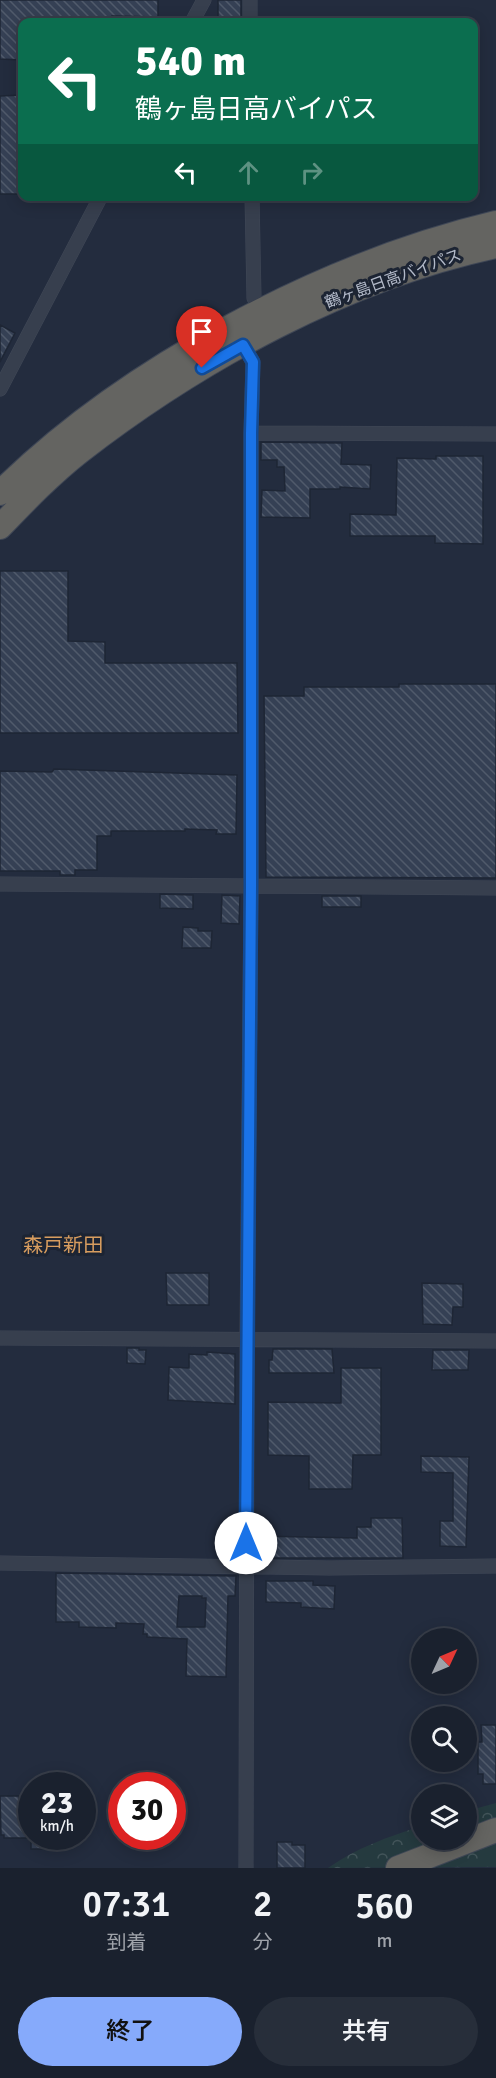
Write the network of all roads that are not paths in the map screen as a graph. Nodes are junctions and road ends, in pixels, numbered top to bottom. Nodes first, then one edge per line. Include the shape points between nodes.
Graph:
1 (204, 0) edge
2 (250, 0) edge
3 (194, 18) edge
4 (250, 18) edge
5 (98, 201) edge
6 (252, 201) edge
7 (496, 223) edge
8 (496, 246) edge
9 (262, 311) junction
10 (243, 345) junction
11 (0, 389) edge
12 (251, 433) junction
13 (496, 434) edge
14 (8, 488) edge
15 (0, 527) edge
16 (0, 884) edge
17 (251, 886) junction
18 (496, 888) edge
19 (0, 1338) edge
20 (247, 1339) junction
21 (496, 1341) edge
22 (0, 1563) edge
23 (246, 1565) junction
24 (496, 1566) edge
25 (496, 1830) edge
26 (246, 1868) edge
27 (398, 1868) edge

1 - 3 street
2 - 4 street
5 - 11 street
6 - 9 street via 254,298
7 - 9 highway, 鶴ヶ島日高バイパス via 456,233 329,279
8 - 10 highway, 鶴ヶ島日高バイパス via 458,254 334,298
9 - 14 highway, 鶴ヶ島日高バイパス via 117,396 66,435
10 - 12 street via 253,362
10 - 14 highway, 鶴ヶ島日高バイパス via 182,380 77,453
12 - 13 street
12 - 17 street
14 - 15 highway, 鶴ヶ島日高バイパス
16 - 17 street
17 - 18 street
17 - 20 street
19 - 20 street
20 - 21 street
20 - 23 street
22 - 23 street
23 - 24 street
23 - 26 street
25 - 27 highway

